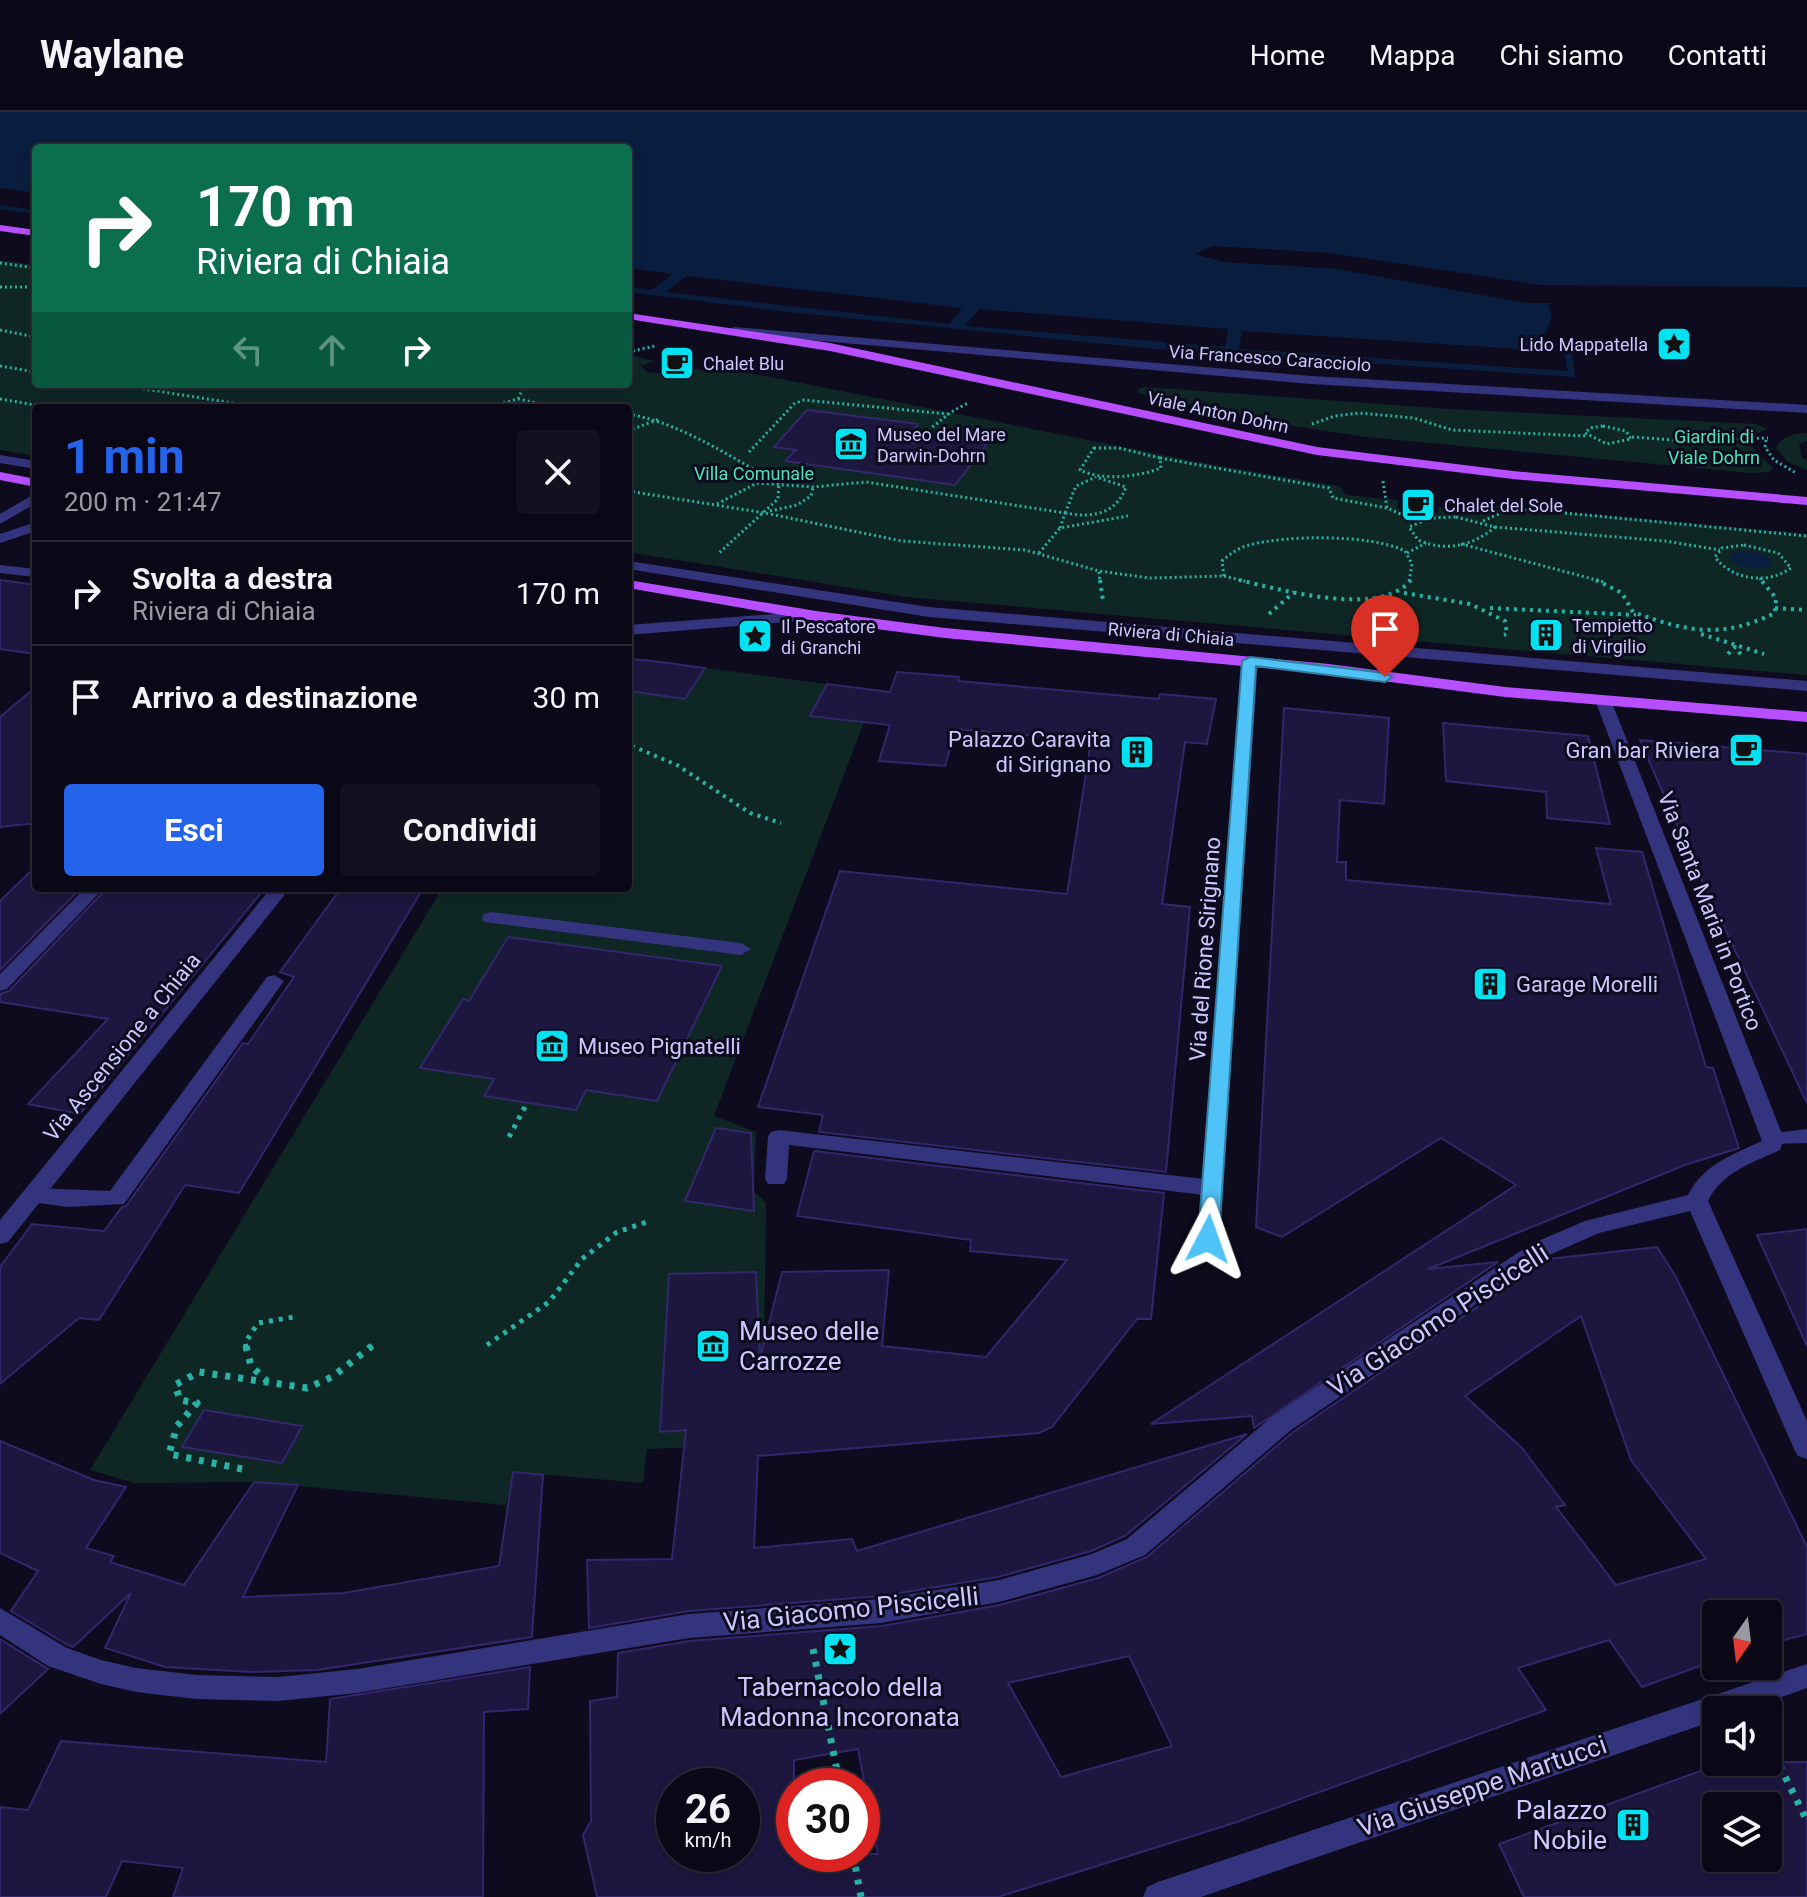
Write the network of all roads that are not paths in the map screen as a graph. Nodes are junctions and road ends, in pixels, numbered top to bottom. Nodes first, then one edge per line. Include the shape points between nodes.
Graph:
1 (0, 228) edge
2 (32, 232) edge
3 (632, 317) edge
4 (732, 331) junction
5 (1807, 409) edge
6 (0, 459) edge
7 (32, 464) edge
8 (0, 476) edge
9 (32, 482) edge
10 (32, 500) edge
11 (1807, 501) edge
12 (0, 520) edge
13 (32, 527) edge
14 (0, 539) edge
15 (632, 566) edge
16 (0, 569) edge
17 (32, 573) edge
18 (632, 585) edge
19 (816, 616) junction
20 (632, 630) edge
21 (1250, 661) junction
22 (1807, 686) edge
23 (1603, 700) junction
24 (1807, 717) edge
25 (91, 892) edge
26 (278, 892) edge
27 (491, 918) dead end
28 (741, 949) dead end
29 (274, 981) dead end
30 (0, 985) edge
31 (1807, 1136) edge
32 (1773, 1139) junction
33 (776, 1179) dead end
34 (1212, 1188) junction
35 (33, 1196) junction
36 (1697, 1201) junction
37 (0, 1236) edge
38 (1208, 1239) dead end
39 (1807, 1449) edge
40 (0, 1620) edge
41 (1807, 1676) edge
42 (1158, 1897) edge

1 - 2 main road
3 - 4 main road, Viale Anton Dohrn
4 - 5 street, Via Francesco Caracciolo via 1311,380
4 - 11 main road, Viale Anton Dohrn via 1317,451
6 - 7 street
8 - 9 main road
10 - 12 street
13 - 14 street
15 - 22 street via 929,612
16 - 17 street
18 - 19 main road, Riviera di Chiaia
19 - 20 street
19 - 21 main road, Riviera di Chiaia
21 - 23 main road, Riviera di Chiaia
21 - 34 street, Via del Rione Sirignano
23 - 24 main road, Riviera di Chiaia
23 - 32 street, Via Santa Maria in Portico
25 - 30 street
26 - 35 street, Via Ascensione a Chiaia
27 - 28 street
29 - 35 street via 116,1199
31 - 32 street
32 - 36 street via 1768,1148 1711,1177
33 - 34 street via 779,1137
34 - 38 street, Via del Rione Sirignano
35 - 37 street, Via Ascensione a Chiaia
36 - 39 street
36 - 40 street, Via Giacomo Piscicelli via 1593,1227 1539,1250 1282,1423 1136,1547 1097,1564 999,1591 953,1601 689,1626 318,1687 237,1689 136,1680 58,1657
41 - 42 street, Via Giuseppe Martucci

